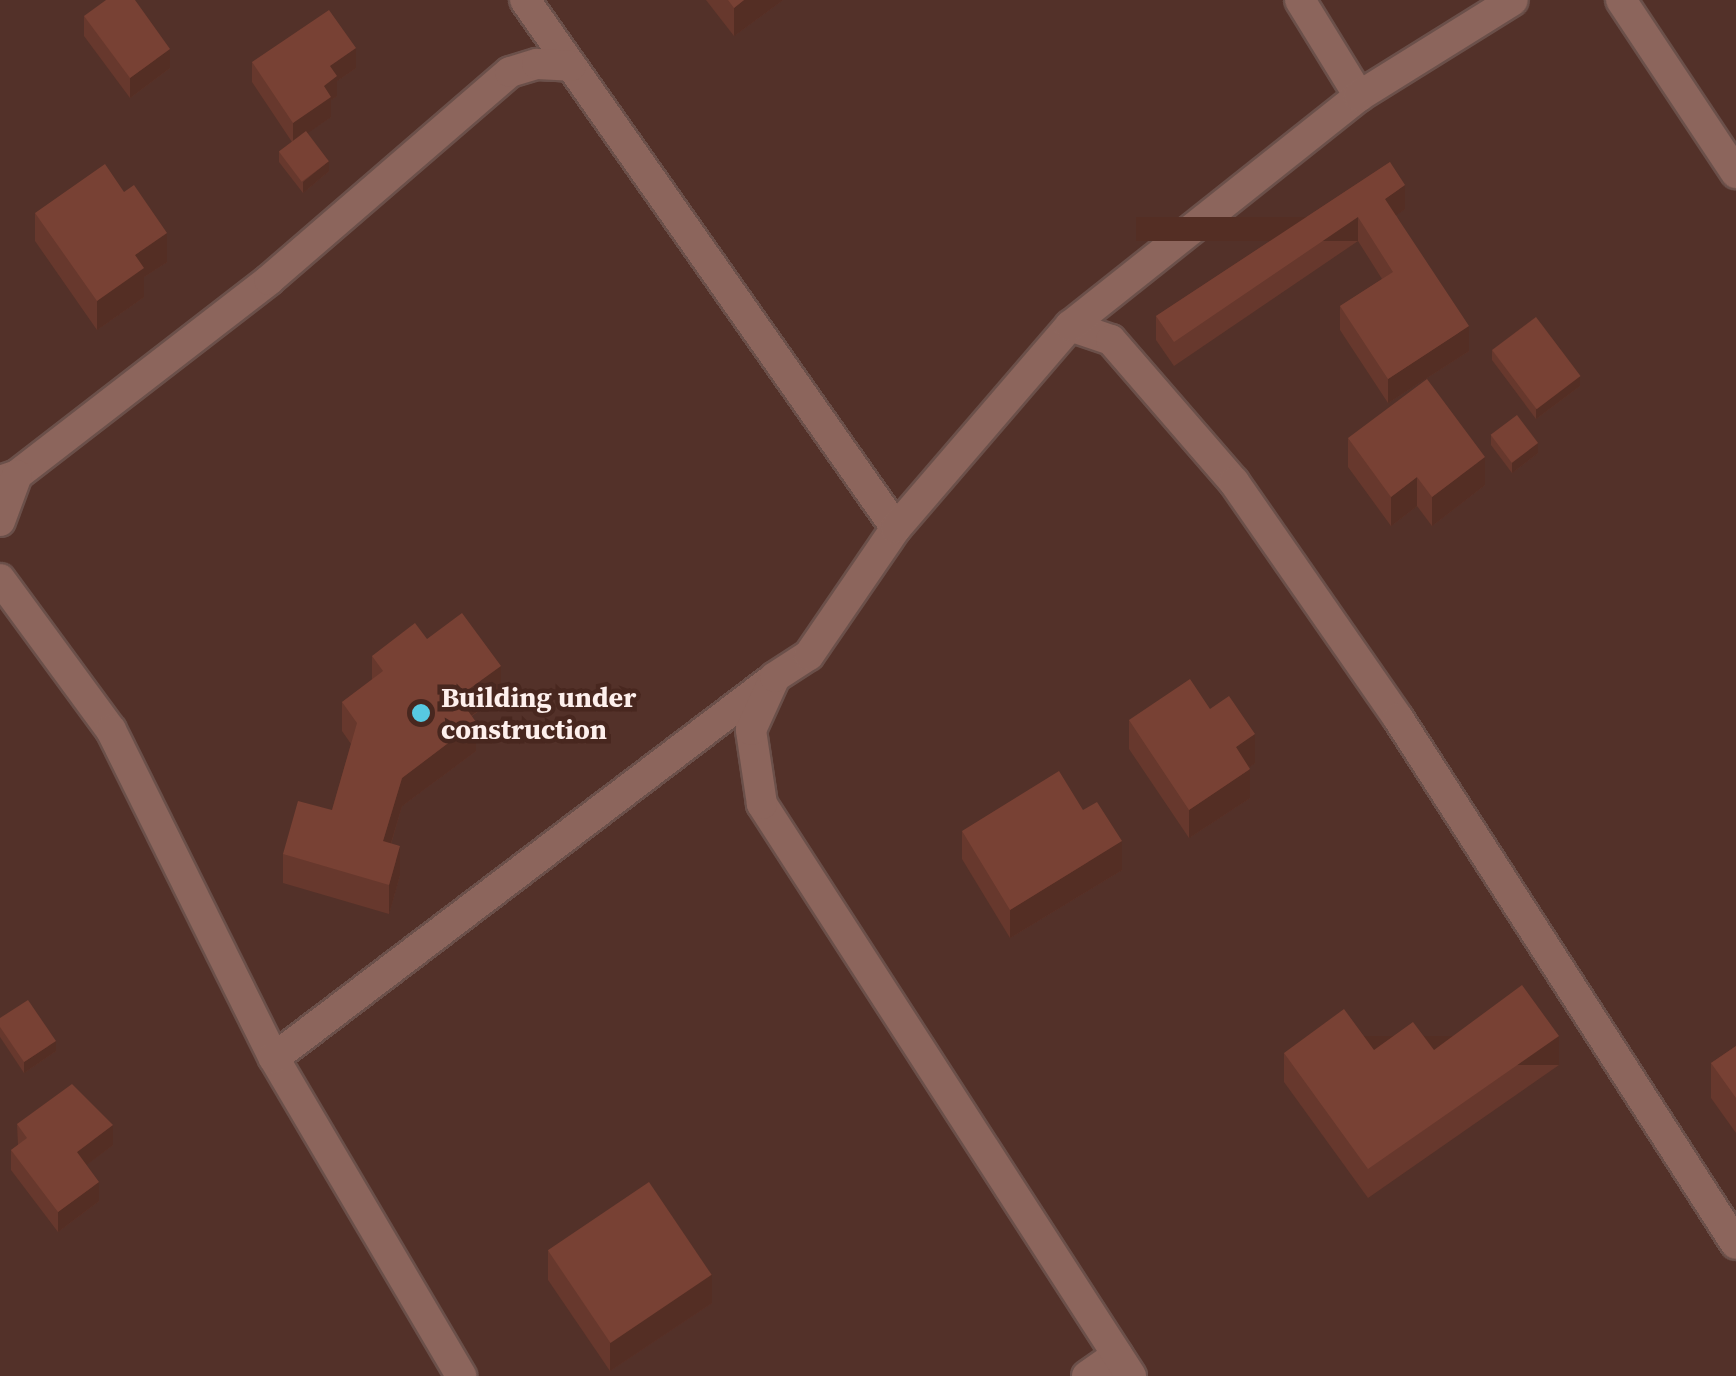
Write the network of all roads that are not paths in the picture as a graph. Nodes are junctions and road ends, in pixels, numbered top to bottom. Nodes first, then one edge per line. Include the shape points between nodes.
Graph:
1 (524, 0) edge
2 (1300, 0) edge
3 (1513, 0) edge
4 (1621, 0) edge
5 (572, 66) junction
6 (1359, 96) junction
7 (1736, 173) edge
8 (1070, 326) junction
9 (9, 478) edge
10 (0, 522) edge
11 (896, 528) junction
12 (0, 579) edge
13 (775, 678) junction
14 (274, 1058) junction
15 (1736, 1244) edge
16 (1124, 1366) edge
17 (461, 1376) edge
18 (1086, 1376) edge

1 - 5 street
2 - 6 street
3 - 6 street
4 - 7 street
5 - 9 street via 536,64 510,72 268,280
5 - 11 street
6 - 8 street
8 - 11 street
8 - 15 street via 1111,340 1234,482 1398,718
9 - 10 street
11 - 13 street via 809,655
12 - 14 street via 111,730
13 - 14 street
13 - 16 street via 751,730 762,804
14 - 17 street
16 - 18 street

